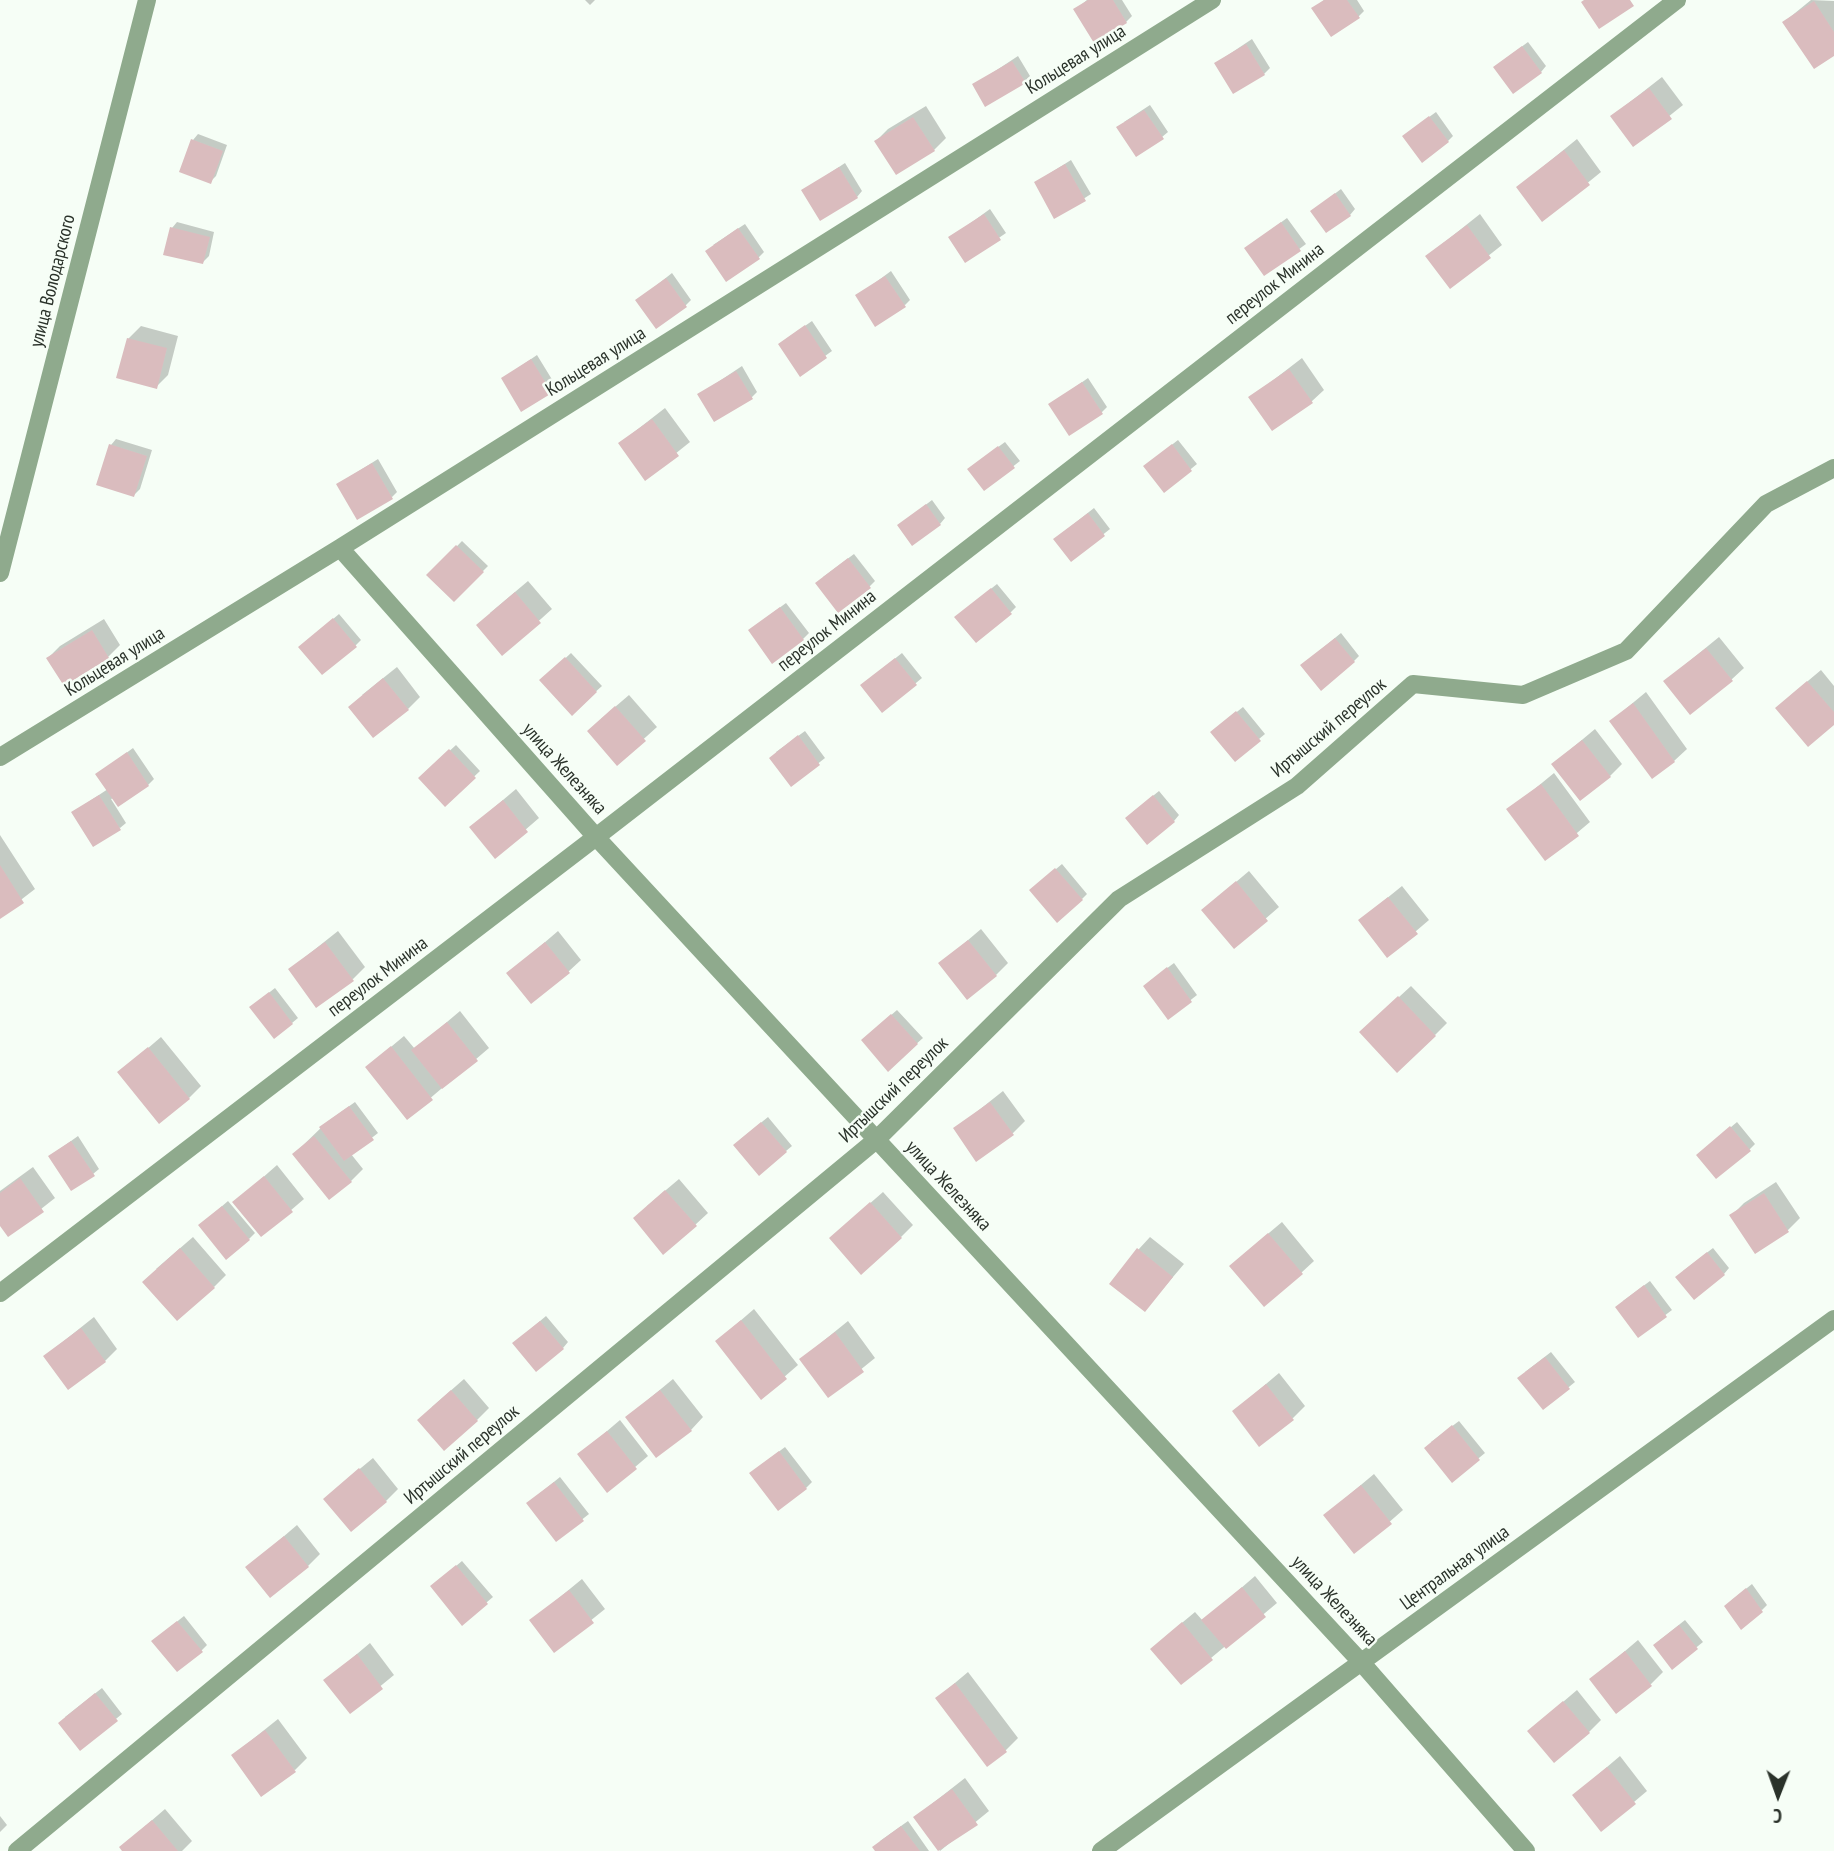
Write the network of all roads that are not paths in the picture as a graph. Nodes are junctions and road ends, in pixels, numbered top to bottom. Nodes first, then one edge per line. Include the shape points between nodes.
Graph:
1 (147, 0) edge
2 (1212, 0) edge
3 (1677, 0) edge
4 (1186, 7) edge
5 (1834, 468) edge
6 (340, 548) junction
7 (0, 573) edge
8 (0, 757) edge
9 (596, 837) junction
10 (876, 1139) junction
11 (0, 1293) edge
12 (1834, 1319) edge
13 (1361, 1662) junction
14 (18, 1851) edge
15 (1101, 1851) edge
16 (1526, 1851) edge

1 - 7 street, улица Володарского
2 - 4 street, Кольцевая улица
3 - 9 street, переулок Минина
4 - 6 street, Кольцевая улица
5 - 10 street, Иртышский переулок via 1766,504 1626,651 1524,695 1413,684 1297,786 1119,899
6 - 8 street, Кольцевая улица
6 - 9 street, улица Железняка
9 - 10 street, улица Железняка
9 - 11 street, переулок Минина
10 - 13 street, улица Железняка
10 - 14 street, Иртышский переулок
12 - 13 street, Центральная улица
13 - 15 street, Центральная улица
13 - 16 street, улица Железняка

